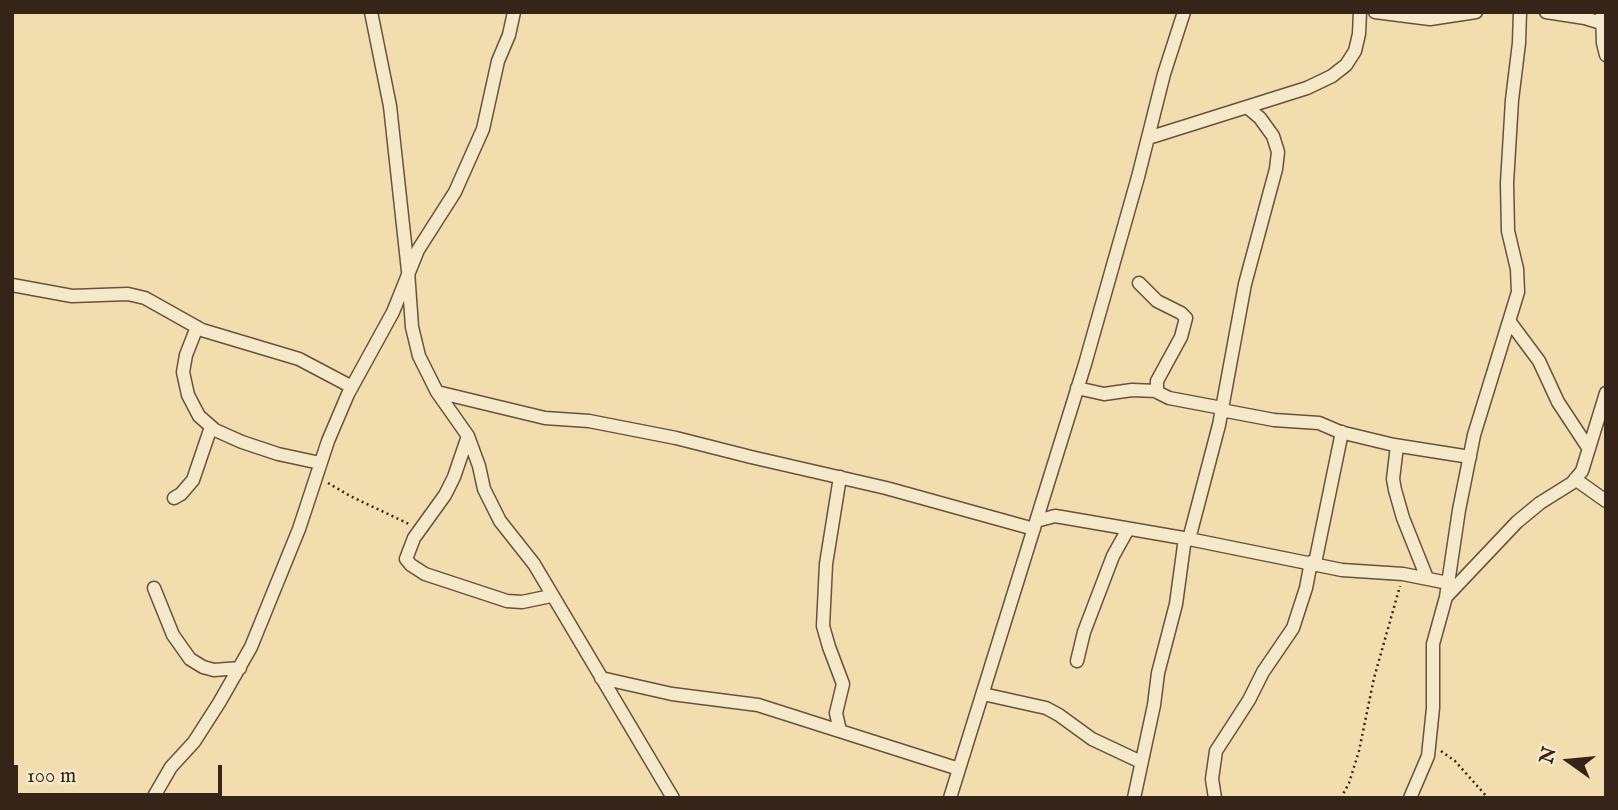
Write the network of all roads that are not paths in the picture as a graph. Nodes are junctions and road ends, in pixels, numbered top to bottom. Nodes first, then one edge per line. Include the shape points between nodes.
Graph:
1 (371, 12) edge
2 (514, 12) edge
3 (1184, 12) edge
4 (1360, 12) edge
5 (1375, 12) edge
6 (1476, 12) edge
7 (1520, 12) edge
8 (1546, 12) edge
9 (1602, 18) edge
10 (1606, 55) edge
11 (1247, 107) junction
12 (1148, 138) junction
13 (408, 271) junction
14 (1139, 283) dead end
15 (12, 285) edge
16 (1510, 322) junction
17 (197, 327) junction
18 (352, 387) junction
19 (1077, 388) junction
20 (1157, 391) junction
21 (437, 392) junction
22 (1606, 393) edge
23 (1222, 409) junction
24 (211, 427) junction
25 (1342, 432) junction
26 (468, 436) junction
27 (1397, 446) junction
28 (1589, 449) junction
29 (1470, 457) junction
30 (318, 470) junction
31 (839, 477) junction
32 (1575, 479) junction
33 (174, 498) dead end
34 (1606, 501) edge
35 (1035, 525) junction
36 (1128, 529) junction
37 (1187, 538) junction
38 (1313, 562) junction
39 (1427, 578) junction
40 (1448, 583) junction
41 (154, 588) dead end
42 (551, 596) junction
43 (1446, 597) junction
44 (1077, 661) dead end
45 (240, 668) junction
46 (601, 678) junction
47 (983, 694) junction
48 (840, 731) junction
49 (1140, 762) junction
50 (959, 769) junction
51 (153, 798) edge
52 (673, 798) edge
53 (950, 798) edge
54 (1134, 798) edge
55 (1215, 798) edge
56 (1410, 798) edge

1 - 13 street via 390,106
2 - 13 street via 483,129 455,192
3 - 12 street
4 - 11 street via 1355,51 1339,70 1307,88
5 - 6 street via 1430,19
7 - 16 street via 1507,183 1508,232 1519,279
8 - 9 street
9 - 10 street
11 - 12 street
11 - 23 street via 1270,129 1278,158 1245,284
12 - 19 street
13 - 18 street via 393,312
13 - 21 street via 412,327 419,356
14 - 20 street via 1157,301 1186,318 1157,381
15 - 17 street via 72,296 136,296
16 - 28 street via 1534,353 1558,402
16 - 29 street
17 - 18 street via 299,359
17 - 24 street via 186,355 184,384 199,416
18 - 30 street
19 - 20 street via 1104,394
19 - 35 street
20 - 23 street via 1169,398
21 - 26 street
21 - 31 street via 545,418 652,432
22 - 28 street
23 - 25 street via 1319,424
23 - 37 street
24 - 30 street
24 - 33 street via 193,480
25 - 27 street
25 - 38 street
26 - 42 street via 490,503
26 - 42 street via 445,495 406,559 425,574 507,601
27 - 29 street
27 - 39 street via 1395,490
28 - 32 street
29 - 40 street
30 - 45 street via 267,612
31 - 35 street
31 - 48 street via 825,564 823,626 844,684 836,713
32 - 34 street
32 - 43 street via 1517,522
35 - 36 street via 1055,516
35 - 47 street
36 - 37 street
36 - 44 street via 1113,556
37 - 38 street
37 - 49 street
38 - 39 street via 1342,570
38 - 55 street via 1293,628 1216,751
39 - 40 street
40 - 43 street
41 - 45 street via 173,635 190,659 214,670
42 - 46 street
43 - 56 street via 1433,644 1428,756
45 - 51 street
46 - 48 street via 672,694 758,705
46 - 52 street
47 - 49 street via 1046,708 1092,739
47 - 50 street
48 - 50 street
49 - 54 street
50 - 53 street

